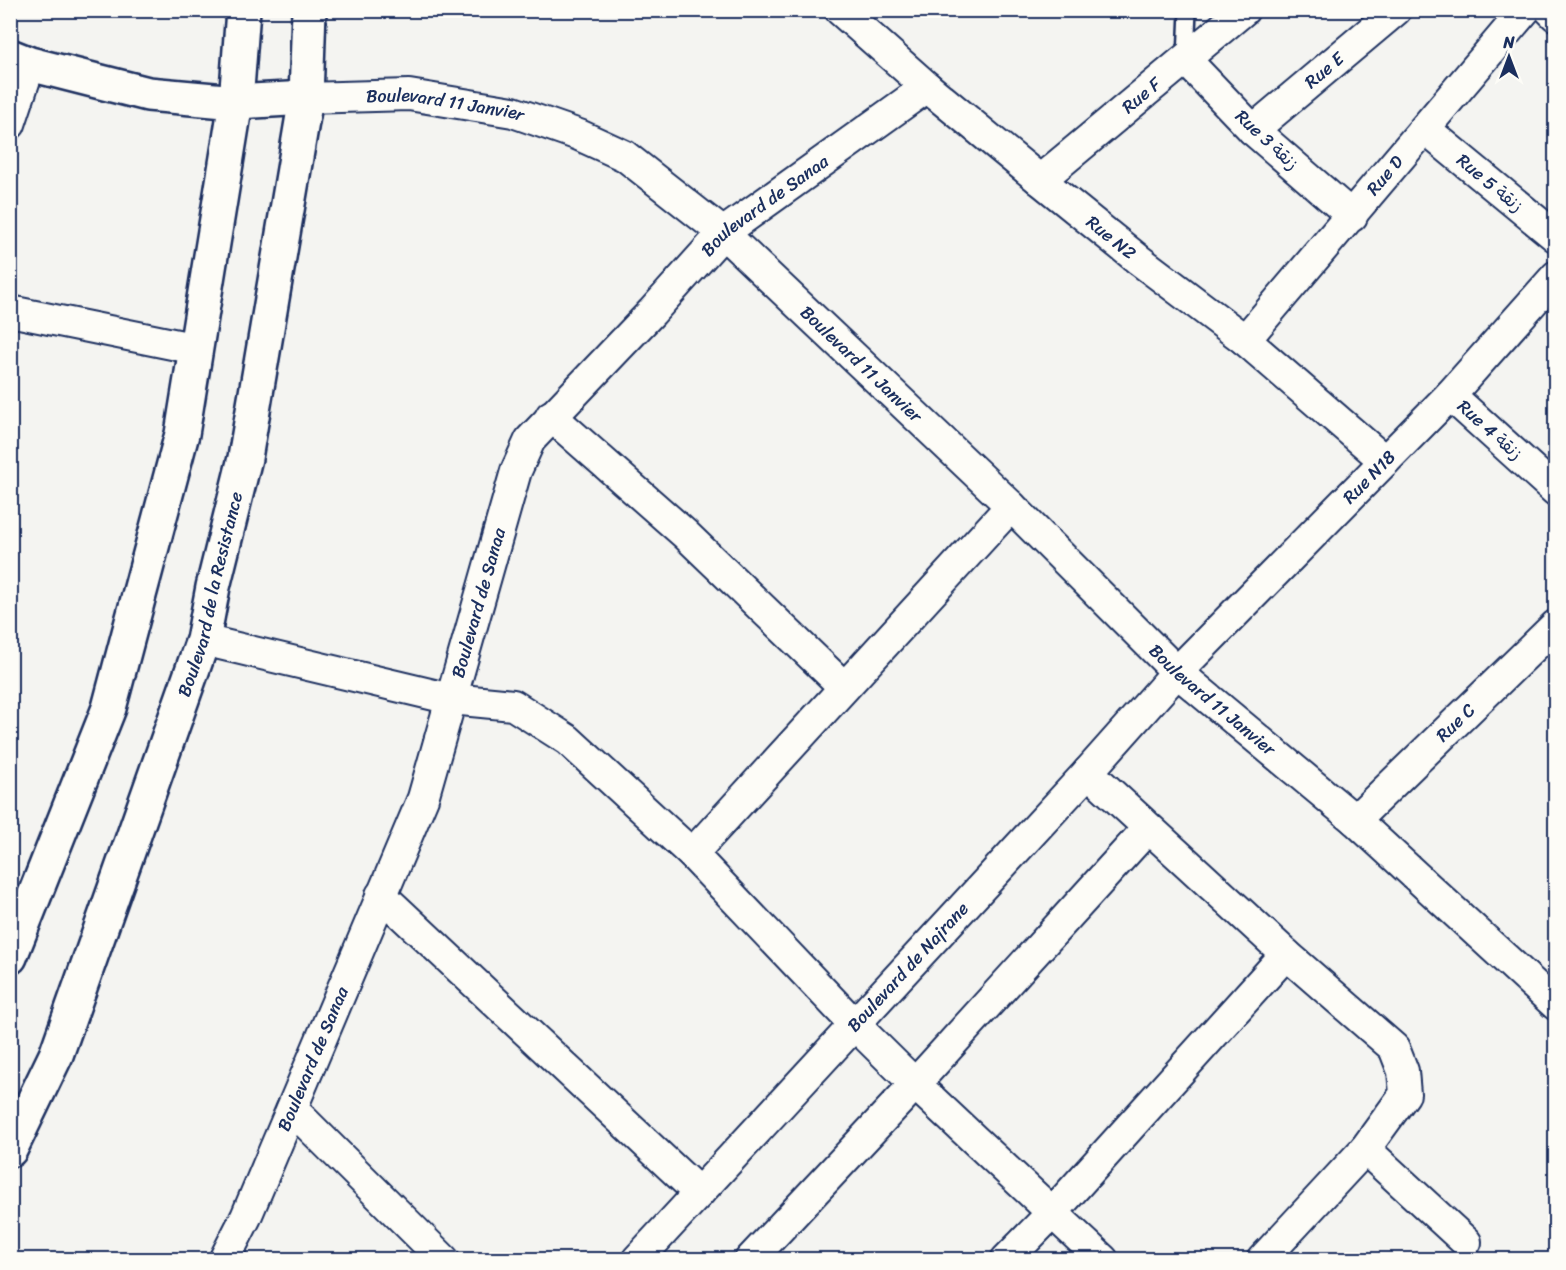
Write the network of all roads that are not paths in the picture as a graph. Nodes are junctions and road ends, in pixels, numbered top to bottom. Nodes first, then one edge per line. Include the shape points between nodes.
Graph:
1 (243, 10) edge
2 (309, 10) edge
3 (840, 10) edge
4 (1188, 10) edge
5 (1244, 10) edge
6 (1396, 10) edge
7 (1525, 10) edge
8 (1550, 10) edge
9 (1556, 16) edge
10 (20, 60) edge
11 (1186, 60) junction
12 (927, 87) junction
13 (306, 98) junction
14 (236, 102) junction
15 (10, 124) edge
16 (1425, 129) junction
17 (1252, 130) junction
18 (1040, 180) junction
19 (1352, 216) junction
20 (723, 233) junction
21 (1556, 237) edge
22 (1556, 276) edge
23 (10, 311) edge
24 (1245, 340) junction
25 (197, 348) junction
26 (1450, 394) junction
27 (550, 416) junction
28 (1385, 461) junction
29 (1556, 491) edge
30 (1011, 506) junction
31 (1556, 625) edge
32 (203, 640) junction
33 (1177, 672) junction
34 (844, 687) junction
35 (451, 699) junction
36 (1088, 772) junction
37 (1355, 820) junction
38 (1148, 828) junction
39 (692, 854) junction
40 (381, 896) junction
41 (1286, 954) junction
42 (10, 957) edge
43 (1550, 988) edge
44 (854, 1024) junction
45 (915, 1084) junction
46 (292, 1109) junction
47 (1365, 1149) junction
48 (10, 1150) edge
49 (699, 1193) junction
50 (1052, 1213) junction
51 (1466, 1242) dead end
52 (224, 1260) edge
53 (444, 1260) edge
54 (637, 1260) edge
55 (750, 1260) edge
56 (1006, 1260) edge
57 (1103, 1260) edge
58 (1262, 1260) edge

1 - 14 main road
2 - 13 main road, Boulevard de la Resistance
3 - 12 street, Rue N2
4 - 11 lane
5 - 11 street, Rue F
6 - 17 street, Rue E
7 - 16 street, Rue D
8 - 9 street
10 - 14 main road, Boulevard 11 Janvier via 148,94
10 - 15 street
11 - 17 street, Rue 3 زنقة
11 - 18 street, Rue F
12 - 18 street, Rue N2
12 - 20 street, Boulevard de Sanaa
13 - 14 main road, Boulevard 11 Janvier
13 - 20 street, Boulevard 11 Janvier via 410,95 513,112 625,156
13 - 32 main road, Boulevard de la Resistance via 245,458
14 - 25 main road
16 - 19 street, Rue D
16 - 21 street, Rue 5 زنقة
17 - 19 street, Rue 3 زنقة
18 - 24 street, Rue N2
19 - 24 street, Rue D
20 - 27 street, Boulevard de Sanaa
20 - 30 street, Boulevard 11 Janvier
22 - 26 street, Rue N18
23 - 25 street
24 - 28 street, Rue N2
25 - 42 main road via 182,434 109,708
26 - 28 street, Rue N18
26 - 29 street, Rue 4 زنقة
27 - 34 street via 685,534
27 - 35 street, Boulevard de Sanaa via 530,440 516,471
28 - 33 street, Rue N18
30 - 33 street, Boulevard 11 Janvier
30 - 34 street
31 - 37 street, Rue C
32 - 35 street
32 - 48 main road, Boulevard de la Resistance via 56,1055
33 - 36 street, Boulevard de Najrane
33 - 37 street, Boulevard 11 Janvier
34 - 39 street
35 - 39 street via 513,705 568,740
35 - 40 street, Boulevard de Sanaa via 423,798
36 - 38 street
36 - 44 street, Boulevard de Najrane
37 - 43 street, Boulevard 11 Janvier
38 - 41 street
38 - 45 street
39 - 44 street
40 - 46 street, Boulevard de Sanaa
40 - 49 street
41 - 47 street via 1394,1048 1403,1071 1405,1094
41 - 50 street
44 - 45 street
44 - 49 street, Boulevard de Najrane
45 - 50 street
45 - 55 street
46 - 52 street, Boulevard de Sanaa
46 - 53 street
47 - 51 street
47 - 58 street
49 - 54 street, Boulevard de Najrane
50 - 56 street
50 - 57 street

